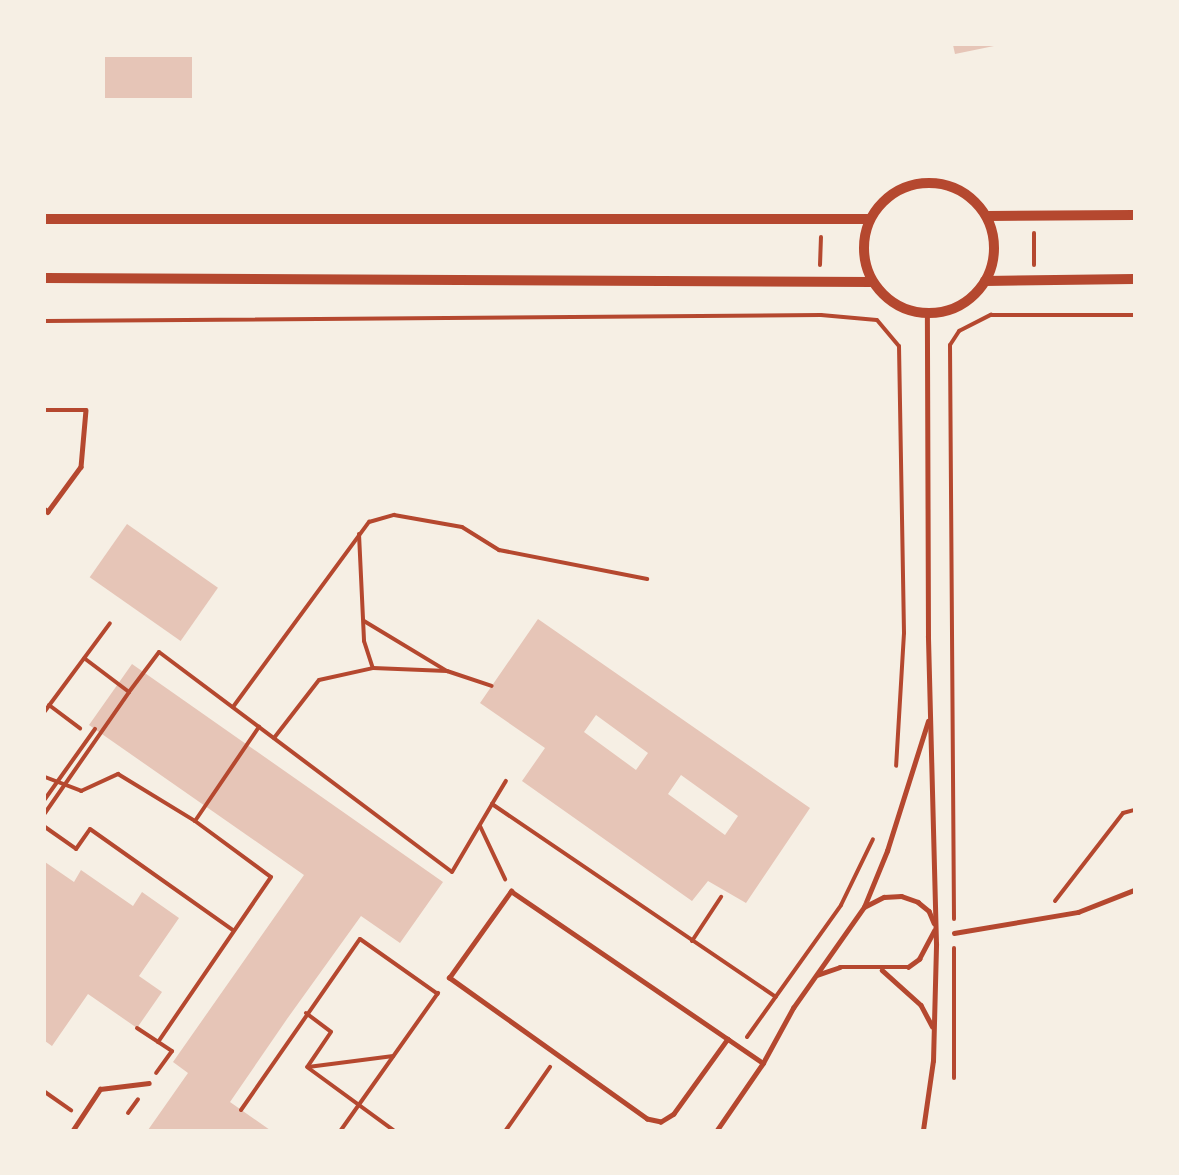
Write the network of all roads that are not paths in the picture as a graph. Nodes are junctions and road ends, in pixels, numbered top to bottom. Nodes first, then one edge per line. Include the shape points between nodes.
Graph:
1 (1134, 215) edge
2 (987, 216) junction
3 (45, 219) edge
4 (869, 219) junction
5 (45, 279) edge
6 (1134, 279) edge
7 (986, 281) junction
8 (872, 282) junction
9 (927, 315) junction
10 (45, 410) edge
11 (45, 510) edge
12 (930, 712) junction
13 (1134, 890) edge
14 (864, 907) junction
15 (936, 928) junction
16 (954, 933) road end
17 (882, 970) junction
18 (817, 975) junction
19 (934, 1029) junction
20 (728, 1039) junction
21 (763, 1063) junction
22 (149, 1083) dead end
23 (73, 1130) edge
24 (717, 1130) edge
25 (923, 1130) edge

1 - 2 street
2 - 4 street via 959,190 918,184 891,194
2 - 7 street via 993,253
3 - 4 street
4 - 8 street via 862,250
5 - 8 street
6 - 7 street
7 - 9 street via 956,308
8 - 9 street via 896,305
9 - 12 lane
10 - 11 lane via 86,410 81,467 48,512
12 - 14 lane via 887,851
12 - 15 lane
13 - 16 lane via 1078,912
14 - 15 lane via 884,897 901,896 929,911
14 - 18 lane
15 - 17 lane via 919,959 908,967
15 - 19 lane
17 - 18 lane via 840,967
17 - 19 lane via 921,1005
18 - 21 lane via 793,1008
19 - 25 lane
20 - 20 lane via 511,891 449,978 647,1119 661,1122 674,1114
20 - 21 lane
21 - 24 lane
22 - 23 lane via 100,1089

